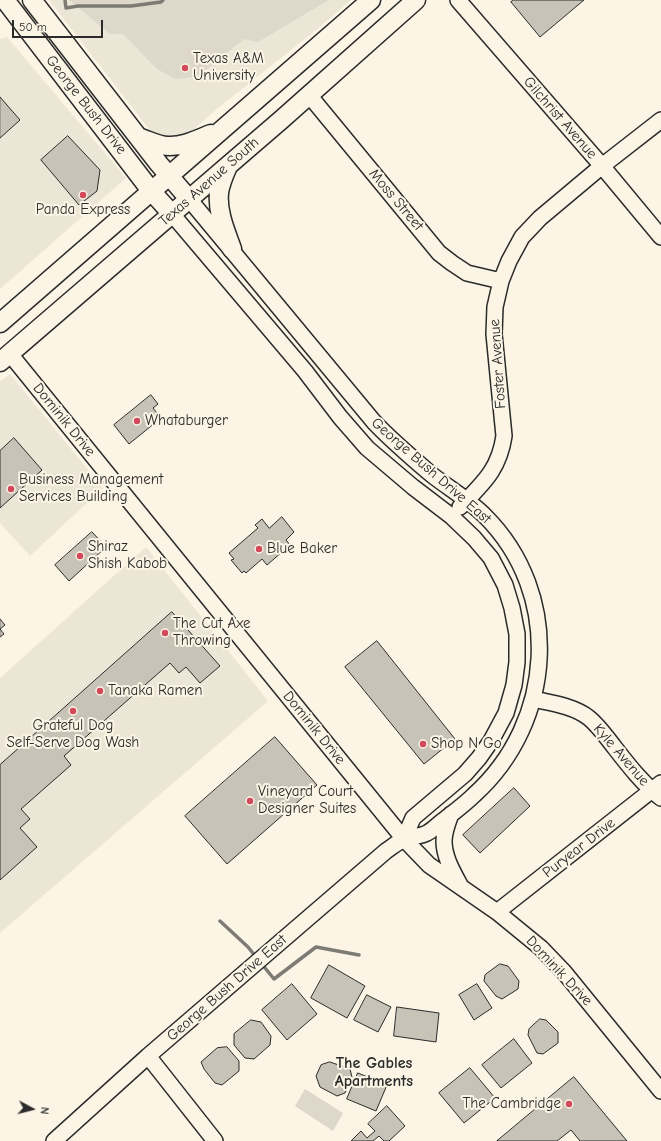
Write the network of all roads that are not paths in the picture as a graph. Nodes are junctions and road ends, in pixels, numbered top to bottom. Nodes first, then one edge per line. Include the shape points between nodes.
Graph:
1 (5, 0) edge
2 (32, 0) edge
3 (371, 0) edge
4 (416, 0) edge
5 (458, 0) edge
6 (309, 95) junction
7 (661, 120) edge
8 (221, 130) junction
9 (138, 136) junction
10 (228, 166) junction
11 (602, 166) junction
12 (169, 177) junction
13 (152, 192) junction
14 (189, 199) junction
15 (172, 214) junction
16 (661, 237) edge
17 (232, 249) junction
18 (500, 281) junction
19 (0, 323) edge
20 (5, 358) edge
21 (467, 500) junction
22 (452, 516) junction
23 (533, 699) junction
24 (658, 791) edge
25 (451, 814) junction
26 (404, 839) junction
27 (460, 886) junction
28 (497, 912) junction
29 (148, 1056) junction
30 (661, 1091) edge
31 (54, 1141) edge
32 (215, 1141) edge

1 - 13 main road, George Bush Drive
2 - 9 main road, George Bush Drive
3 - 8 main road, Texas Avenue South
4 - 6 main road, Texas Avenue South
5 - 11 street, Gilchrist Avenue
6 - 10 main road, Texas Avenue South
6 - 18 street, Moss Street via 439,253 467,273
7 - 11 street, Foster Avenue
8 - 9 main road via 195,141 169,146 159,145
8 - 12 main road, Texas Avenue South
9 - 12 main road, George Bush Drive
10 - 14 main road, Texas Avenue South
10 - 17 main road via 222,179 219,202
11 - 16 street, Gilchrist Avenue
11 - 18 street, Foster Avenue via 540,218 522,237
12 - 13 main road, Texas Avenue South
12 - 14 main road, George Bush Drive East
13 - 15 main road, George Bush Drive East
13 - 19 main road, Texas Avenue South
14 - 15 main road, Texas Avenue South
14 - 17 street, George Bush Drive East
15 - 20 main road, Texas Avenue South
15 - 22 street, George Bush Drive East via 367,448
17 - 21 street, George Bush Drive East via 374,422 423,467
18 - 21 street, Foster Avenue via 494,307 494,334 504,436 502,451 495,467
20 - 26 street, Dominik Drive
21 - 22 street, Foster Avenue
21 - 23 street, George Bush Drive East via 501,535 529,586 537,619 540,652
22 - 26 street, George Bush Drive East via 491,558 504,585 512,608 517,662 506,713 491,741 464,774 413,818
23 - 24 street, Kyle Avenue via 554,703 588,718 602,731 631,768
23 - 25 street, George Bush Drive East via 523,728 507,759 475,795
24 - 28 street, Puryear Drive
25 - 26 street, George Bush Drive East via 427,834
25 - 27 street via 444,842 449,862
26 - 27 street, Dominik Drive via 429,865
26 - 29 street, George Bush Drive East via 386,851
27 - 28 street, Dominik Drive
28 - 30 street, Dominik Drive via 541,948 564,972
29 - 31 street, George Bush Drive East
29 - 32 street

